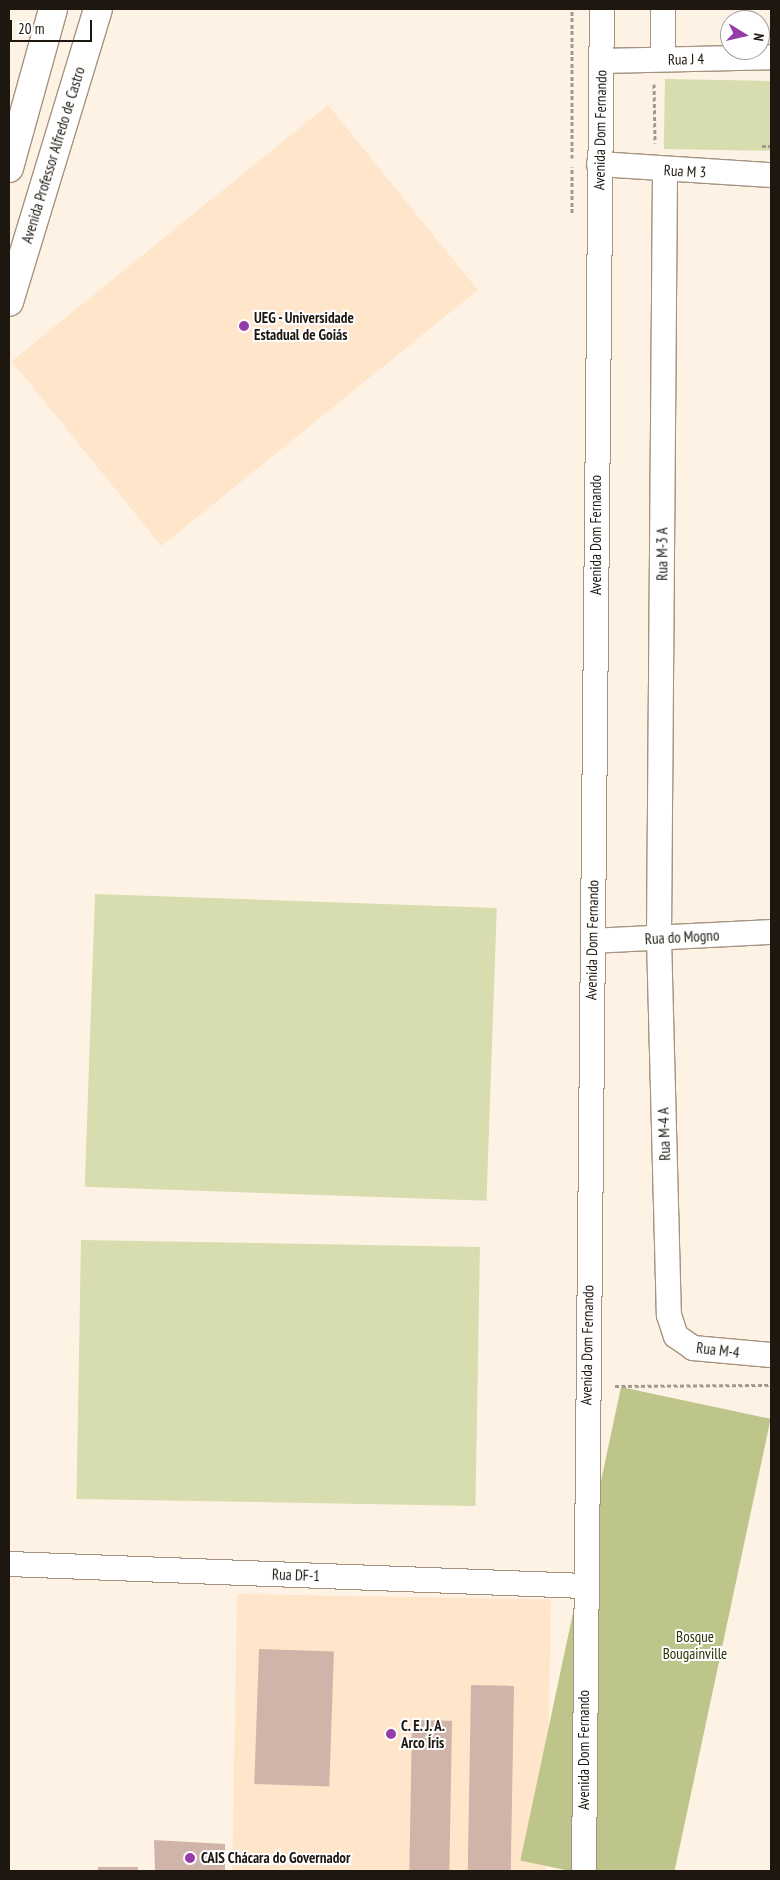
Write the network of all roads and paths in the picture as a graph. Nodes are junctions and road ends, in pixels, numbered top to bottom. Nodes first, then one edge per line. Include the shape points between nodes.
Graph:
1 (53, 9) edge
2 (98, 9) edge
3 (602, 9) edge
4 (663, 9) edge
5 (771, 57) edge
6 (601, 61) junction
7 (658, 69) junction
8 (771, 146) edge
9 (657, 147) dead end
10 (752, 147) dead end
11 (598, 164) junction
12 (9, 168) edge
13 (665, 171) junction
14 (771, 175) edge
15 (9, 302) edge
16 (771, 932) edge
17 (659, 938) junction
18 (593, 941) junction
19 (672, 1329) joint
20 (771, 1355) edge
21 (771, 1385) edge
22 (587, 1387) junction
23 (9, 1564) edge
24 (584, 1586) junction
25 (584, 1871) edge

1 - 12 main road
2 - 15 main road, Avenida Professor Alfredo de Castro
3 - 6 street, Avenida Dom Fernando
4 - 7 street
5 - 7 street, Rua J 4
6 - 7 street, Rua J 4
6 - 11 street, Avenida Dom Fernando
7 - 9 path
8 - 10 path
11 - 13 street, Rua M 3
11 - 18 street, Avenida Dom Fernando
13 - 14 street, Rua M 3
13 - 17 street, Rua M-3 A
16 - 17 street, Rua do Mogno
17 - 18 street, Rua do Mogno
17 - 19 street, Rua M-4 A
18 - 22 street, Avenida Dom Fernando
19 - 20 street, Rua M-4 via 683,1343 693,1348
21 - 22 path
22 - 24 street, Avenida Dom Fernando
23 - 24 street, Rua DF-1
24 - 25 street, Avenida Dom Fernando

